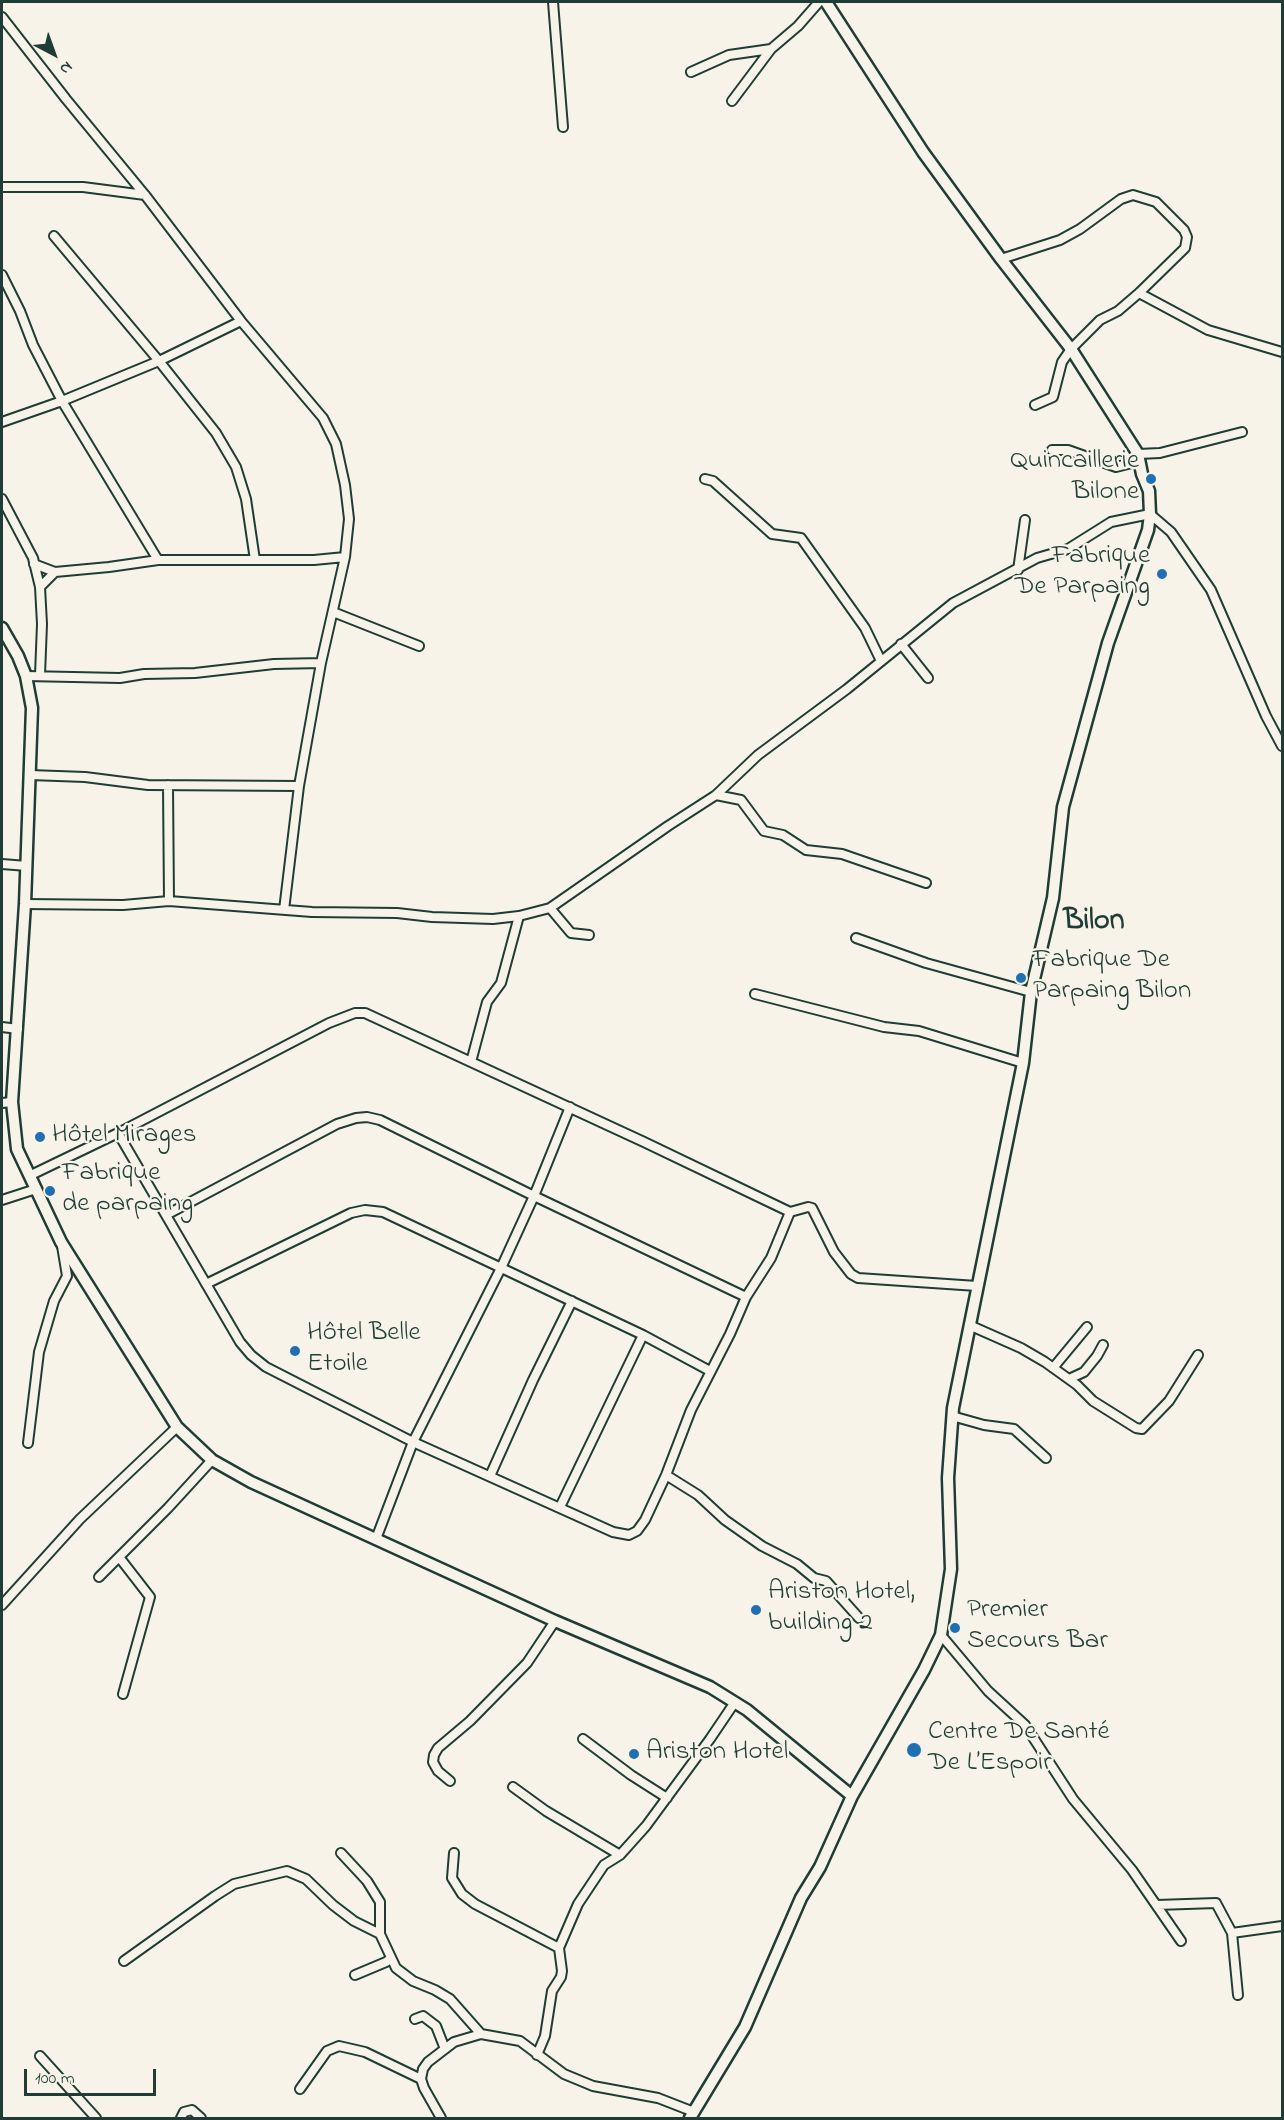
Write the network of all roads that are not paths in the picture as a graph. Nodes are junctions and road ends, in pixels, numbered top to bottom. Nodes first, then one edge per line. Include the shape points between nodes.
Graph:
1 (553, 2) edge
2 (819, 2) edge
3 (826, 2) edge
4 (2, 17) edge
5 (771, 49) junction
6 (691, 72) dead end
7 (732, 101) dead end
8 (563, 127) dead end
9 (2, 187) edge
10 (145, 195) junction
11 (54, 236) dead end
12 (1001, 259) junction
13 (2, 275) edge
14 (1139, 293) junction
15 (241, 321) junction
16 (1071, 349) junction
17 (1282, 352) edge
18 (159, 361) junction
19 (62, 401) junction
20 (1035, 405) dead end
21 (2, 422) edge
22 (1242, 432) dead end
23 (1052, 450) dead end
24 (1139, 459) junction
25 (705, 479) dead end
26 (2, 499) edge
27 (1150, 514) junction
28 (1025, 520) dead end
29 (345, 557) junction
30 (158, 560) junction
31 (255, 560) junction
32 (34, 564) junction
33 (1018, 570) junction
34 (56, 572) junction
35 (40, 587) junction
36 (333, 612) junction
37 (2, 628) edge
38 (902, 644) junction
39 (419, 646) dead end
40 (881, 661) junction
41 (321, 663) junction
42 (40, 675) junction
43 (26, 676) junction
44 (928, 678) dead end
45 (1282, 746) edge
46 (30, 775) junction
47 (168, 785) junction
48 (299, 786) junction
49 (716, 795) junction
50 (2, 864) edge
51 (27, 866) junction
52 (926, 883) dead end
53 (169, 901) junction
54 (25, 904) junction
55 (550, 908) junction
56 (284, 910) junction
57 (519, 916) junction
58 (589, 935) dead end
59 (856, 938) dead end
60 (1031, 992) junction
61 (755, 994) dead end
62 (2, 1028) edge
63 (18, 1029) junction
64 (471, 1062) junction
65 (1023, 1063) junction
66 (7, 1102) edge
67 (570, 1107) junction
68 (118, 1133) junction
69 (31, 1175) junction
70 (36, 1189) junction
71 (534, 1196) junction
72 (2, 1200) edge
73 (790, 1212) junction
74 (166, 1215) junction
75 (61, 1242) junction
76 (501, 1268) junction
77 (206, 1284) junction
78 (977, 1286) junction
79 (746, 1297) junction
80 (572, 1302) junction
81 (969, 1324) junction
82 (1087, 1327) dead end
83 (643, 1335) junction
84 (1103, 1346) dead end
85 (1198, 1355) dead end
86 (1053, 1368) junction
87 (710, 1371) junction
88 (1069, 1379) junction
89 (952, 1416) junction
90 (177, 1427) junction
91 (413, 1442) junction
92 (28, 1443) dead end
93 (1046, 1458) dead end
94 (212, 1460) junction
95 (666, 1475) junction
96 (490, 1476) junction
97 (560, 1507) junction
98 (376, 1539) junction
99 (119, 1557) junction
100 (99, 1577) dead end
101 (2, 1605) edge
102 (859, 1618) dead end
103 (555, 1621) junction
104 (940, 1635) junction
105 (123, 1694) dead end
106 (735, 1702) junction
107 (583, 1739) dead end
108 (450, 1781) dead end
109 (513, 1787) dead end
110 (852, 1796) junction
111 (667, 1798) junction
112 (341, 1853) dead end
113 (454, 1853) dead end
114 (620, 1855) junction
115 (1157, 1905) junction
116 (1282, 1926) edge
117 (380, 1934) junction
118 (1232, 1934) junction
119 (1181, 1941) dead end
120 (559, 1948) junction
121 (390, 1959) junction
122 (124, 1961) dead end
123 (355, 1975) dead end
124 (1238, 1995) dead end
125 (415, 2019) dead end
126 (481, 2034) junction
127 (445, 2049) junction
128 (537, 2055) junction
129 (40, 2056) dead end
130 (421, 2079) junction
131 (300, 2089) dead end
132 (692, 2115) edge
133 (96, 2118) edge
134 (181, 2118) edge
135 (201, 2118) edge
136 (441, 2118) edge

1 - 8 street
2 - 5 street
3 - 12 main road via 923,152
4 - 10 street
5 - 6 street via 729,55
5 - 7 street
9 - 10 street via 83,187
10 - 15 street
11 - 18 street
12 - 14 street via 1060,240 1133,195 1156,202 1188,237 1185,248
12 - 16 main road
13 - 19 street
14 - 16 street via 1100,320
14 - 17 street via 1208,330
15 - 18 street
15 - 29 street via 323,418 336,444 349,519
16 - 20 street via 1062,362 1053,397
16 - 24 main road
18 - 19 street
18 - 31 street via 216,433 236,467 246,499
19 - 21 street
19 - 30 street
22 - 24 street
23 - 24 street via 1068,450 1116,467
24 - 27 main road via 1149,490
25 - 40 street via 713,481 772,534 801,538 865,628
26 - 32 street
27 - 33 street via 1111,522 1068,549 1037,558
27 - 45 street via 1171,532 1211,590
27 - 60 main road via 1108,643 1063,807 1053,898
28 - 33 street
29 - 31 street
29 - 36 street
30 - 31 street
30 - 34 street
32 - 34 street
32 - 35 street
33 - 38 street via 953,603
34 - 35 street
35 - 42 street
36 - 39 street
36 - 41 street
37 - 43 main road
38 - 40 street
38 - 44 street
40 - 49 street via 758,755
41 - 42 street via 120,678
41 - 48 street
42 - 43 street
43 - 46 main road via 32,708
46 - 47 street
46 - 51 main road
47 - 48 street
47 - 53 street
48 - 56 street
49 - 52 street via 741,800 764,831 783,835 806,850 842,854
49 - 55 street
50 - 51 street
51 - 54 main road
53 - 54 street via 123,905
53 - 56 street
54 - 63 main road
55 - 57 street
55 - 58 street via 571,933
56 - 57 street via 442,918
57 - 64 street via 501,983 487,1002
59 - 60 street via 926,963
60 - 65 main road
61 - 65 street via 884,1027 919,1031
62 - 63 street
63 - 66 main road
64 - 67 street
64 - 68 street via 380,1019 355,1013
65 - 78 main road
66 - 69 main road via 17,1149
67 - 71 street
67 - 73 street
68 - 69 street
68 - 74 street
69 - 70 main road
70 - 72 street
70 - 75 main road
71 - 74 street via 367,1117 337,1124
71 - 76 street
71 - 79 street
73 - 78 street via 812,1208 834,1251 858,1278
73 - 79 street via 771,1258
74 - 77 street
75 - 90 main road
75 - 92 street via 67,1276 54,1301 39,1352
76 - 77 street via 383,1212 365,1210 325,1225
76 - 80 street
76 - 91 street
77 - 91 street via 240,1341 266,1367
78 - 81 main road
79 - 87 street
80 - 83 street
80 - 96 street
81 - 86 street
81 - 89 main road
82 - 86 street
83 - 87 street
83 - 97 street
84 - 88 street via 1084,1372
85 - 88 street via 1169,1401 1142,1429 1108,1411
86 - 88 street
87 - 95 street
89 - 93 street via 1014,1430
89 - 104 main road via 948,1478 951,1569
90 - 94 main road
90 - 101 street via 80,1519
91 - 96 street
91 - 98 street
94 - 98 main road
94 - 99 street
95 - 97 street via 645,1520 629,1535 613,1532
95 - 102 street via 762,1546 797,1564 814,1578 826,1581
96 - 97 street
98 - 103 main road
99 - 100 street
99 - 105 street via 150,1597
103 - 106 main road via 710,1687
103 - 108 street via 527,1663 438,1748 433,1762
104 - 110 main road
104 - 115 street via 988,1691 1025,1725 1073,1799
106 - 110 main road
106 - 111 street
107 - 111 street
109 - 114 street
110 - 132 main road via 820,1868 801,1898 745,2027
111 - 114 street
112 - 117 street via 380,1902
113 - 120 street via 452,1878 462,1894
114 - 120 street via 604,1865 578,1904
115 - 118 street via 1216,1903
115 - 119 street
116 - 118 street
117 - 121 street
117 - 122 street via 354,1921 306,1879 287,1871 234,1884
118 - 124 street
120 - 128 street via 561,1977 552,1991
121 - 123 street
121 - 126 street via 413,1981 450,1999
125 - 127 street via 423,2016 436,2026
126 - 127 street
126 - 128 street via 520,2041
127 - 130 street via 428,2062
128 - 132 street via 564,2074 593,2086 658,2098
129 - 133 street
130 - 131 street via 365,2052 339,2046 327,2051
130 - 136 street
134 - 135 street via 184,2112 192,2110

